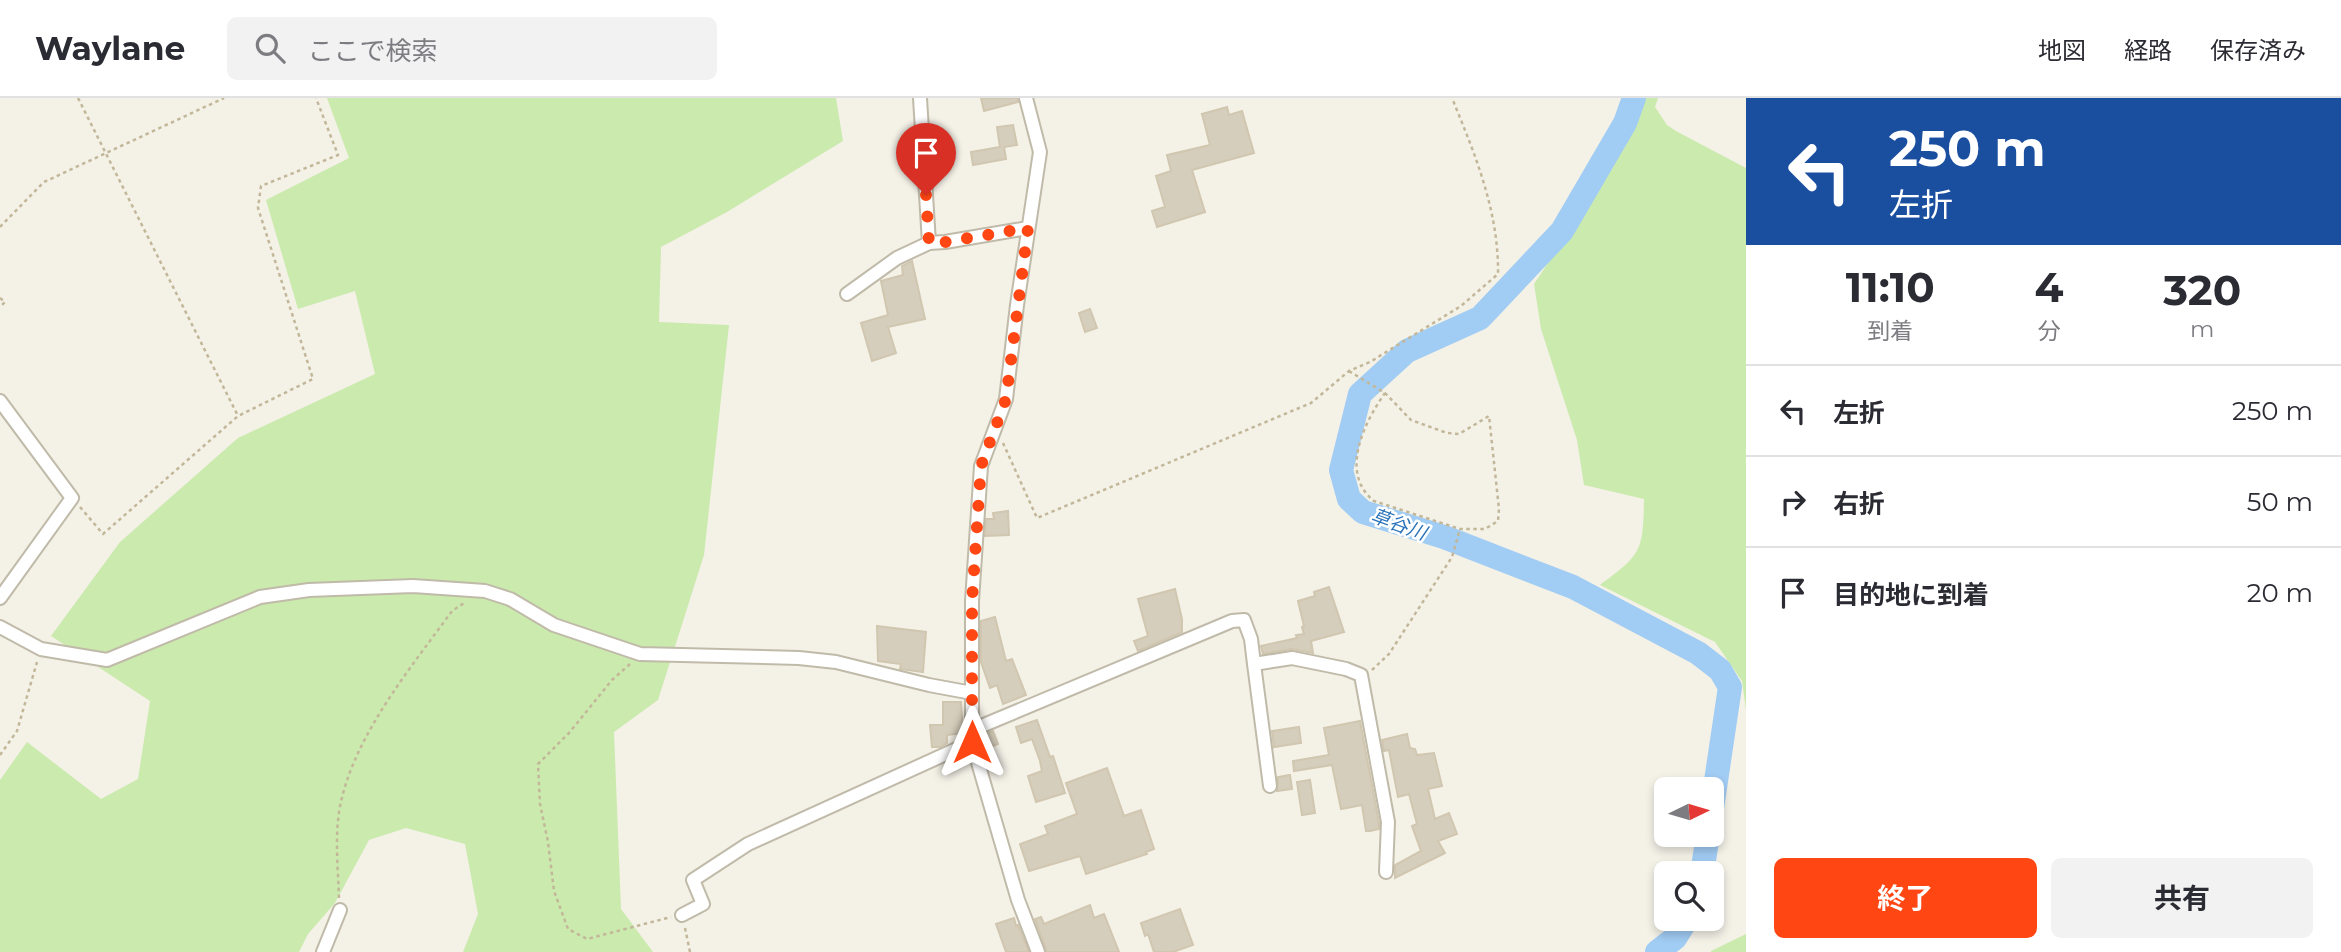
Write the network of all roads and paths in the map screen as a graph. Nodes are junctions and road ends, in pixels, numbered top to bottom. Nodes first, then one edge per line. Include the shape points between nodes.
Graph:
1 (78, 98) edge
2 (223, 98) edge
3 (316, 98) edge
4 (920, 98) edge
5 (1026, 98) edge
6 (1452, 98) edge
7 (106, 153) junction
8 (0, 227) edge
9 (1028, 228) junction
10 (929, 243) junction
11 (847, 294) dead end
12 (0, 298) edge
13 (0, 307) edge
14 (1349, 371) junction
15 (1385, 393) junction
16 (0, 401) edge
17 (238, 416) junction
18 (993, 433) junction
19 (72, 498) junction
20 (1460, 529) junction
21 (485, 591) junction
22 (0, 598) edge
23 (0, 627) edge
24 (41, 649) junction
25 (640, 654) junction
26 (1254, 664) junction
27 (1361, 675) junction
28 (972, 693) junction
29 (972, 736) junction
30 (0, 755) edge
31 (1270, 786) dead end
32 (1386, 872) dead end
33 (340, 910) joint
34 (682, 915) junction
35 (323, 952) edge
36 (690, 952) edge
37 (1038, 952) edge

1 - 7 path
2 - 7 path
3 - 17 path via 338,155 261,186 258,208 313,379
4 - 10 street
5 - 9 street via 1040,152
6 - 14 path via 1480,167 1499,248 1498,274 1461,306
7 - 8 path via 44,182
7 - 17 path
9 - 10 street
9 - 18 street via 1006,399
10 - 11 street via 897,258
12 - 13 path via 5,302
14 - 15 path
14 - 18 path via 1311,403 1037,518 1006,446
15 - 20 path via 1368,417 1356,458 1364,494
15 - 20 path via 1411,420 1447,433 1459,434 1489,416 1498,521 1485,528
16 - 19 street
17 - 19 path via 103,534
18 - 28 street via 981,466 972,601
19 - 22 street
20 - 27 path via 1452,557 1389,654 1376,669
21 - 24 street via 413,586 309,590 260,597 107,660
21 - 25 street via 510,599 554,625
21 - 33 path via 452,611 386,705 357,756 339,812
23 - 24 street
24 - 30 path via 17,731
25 - 28 street via 836,662
25 - 34 path via 538,764 554,891 568,929 587,939
26 - 27 street via 1292,658
26 - 29 street via 1244,621 1232,621
26 - 31 street
27 - 32 street via 1388,822
28 - 29 street
29 - 34 street via 748,844 693,880 703,904
29 - 37 street via 1018,900
33 - 35 street
34 - 36 path

